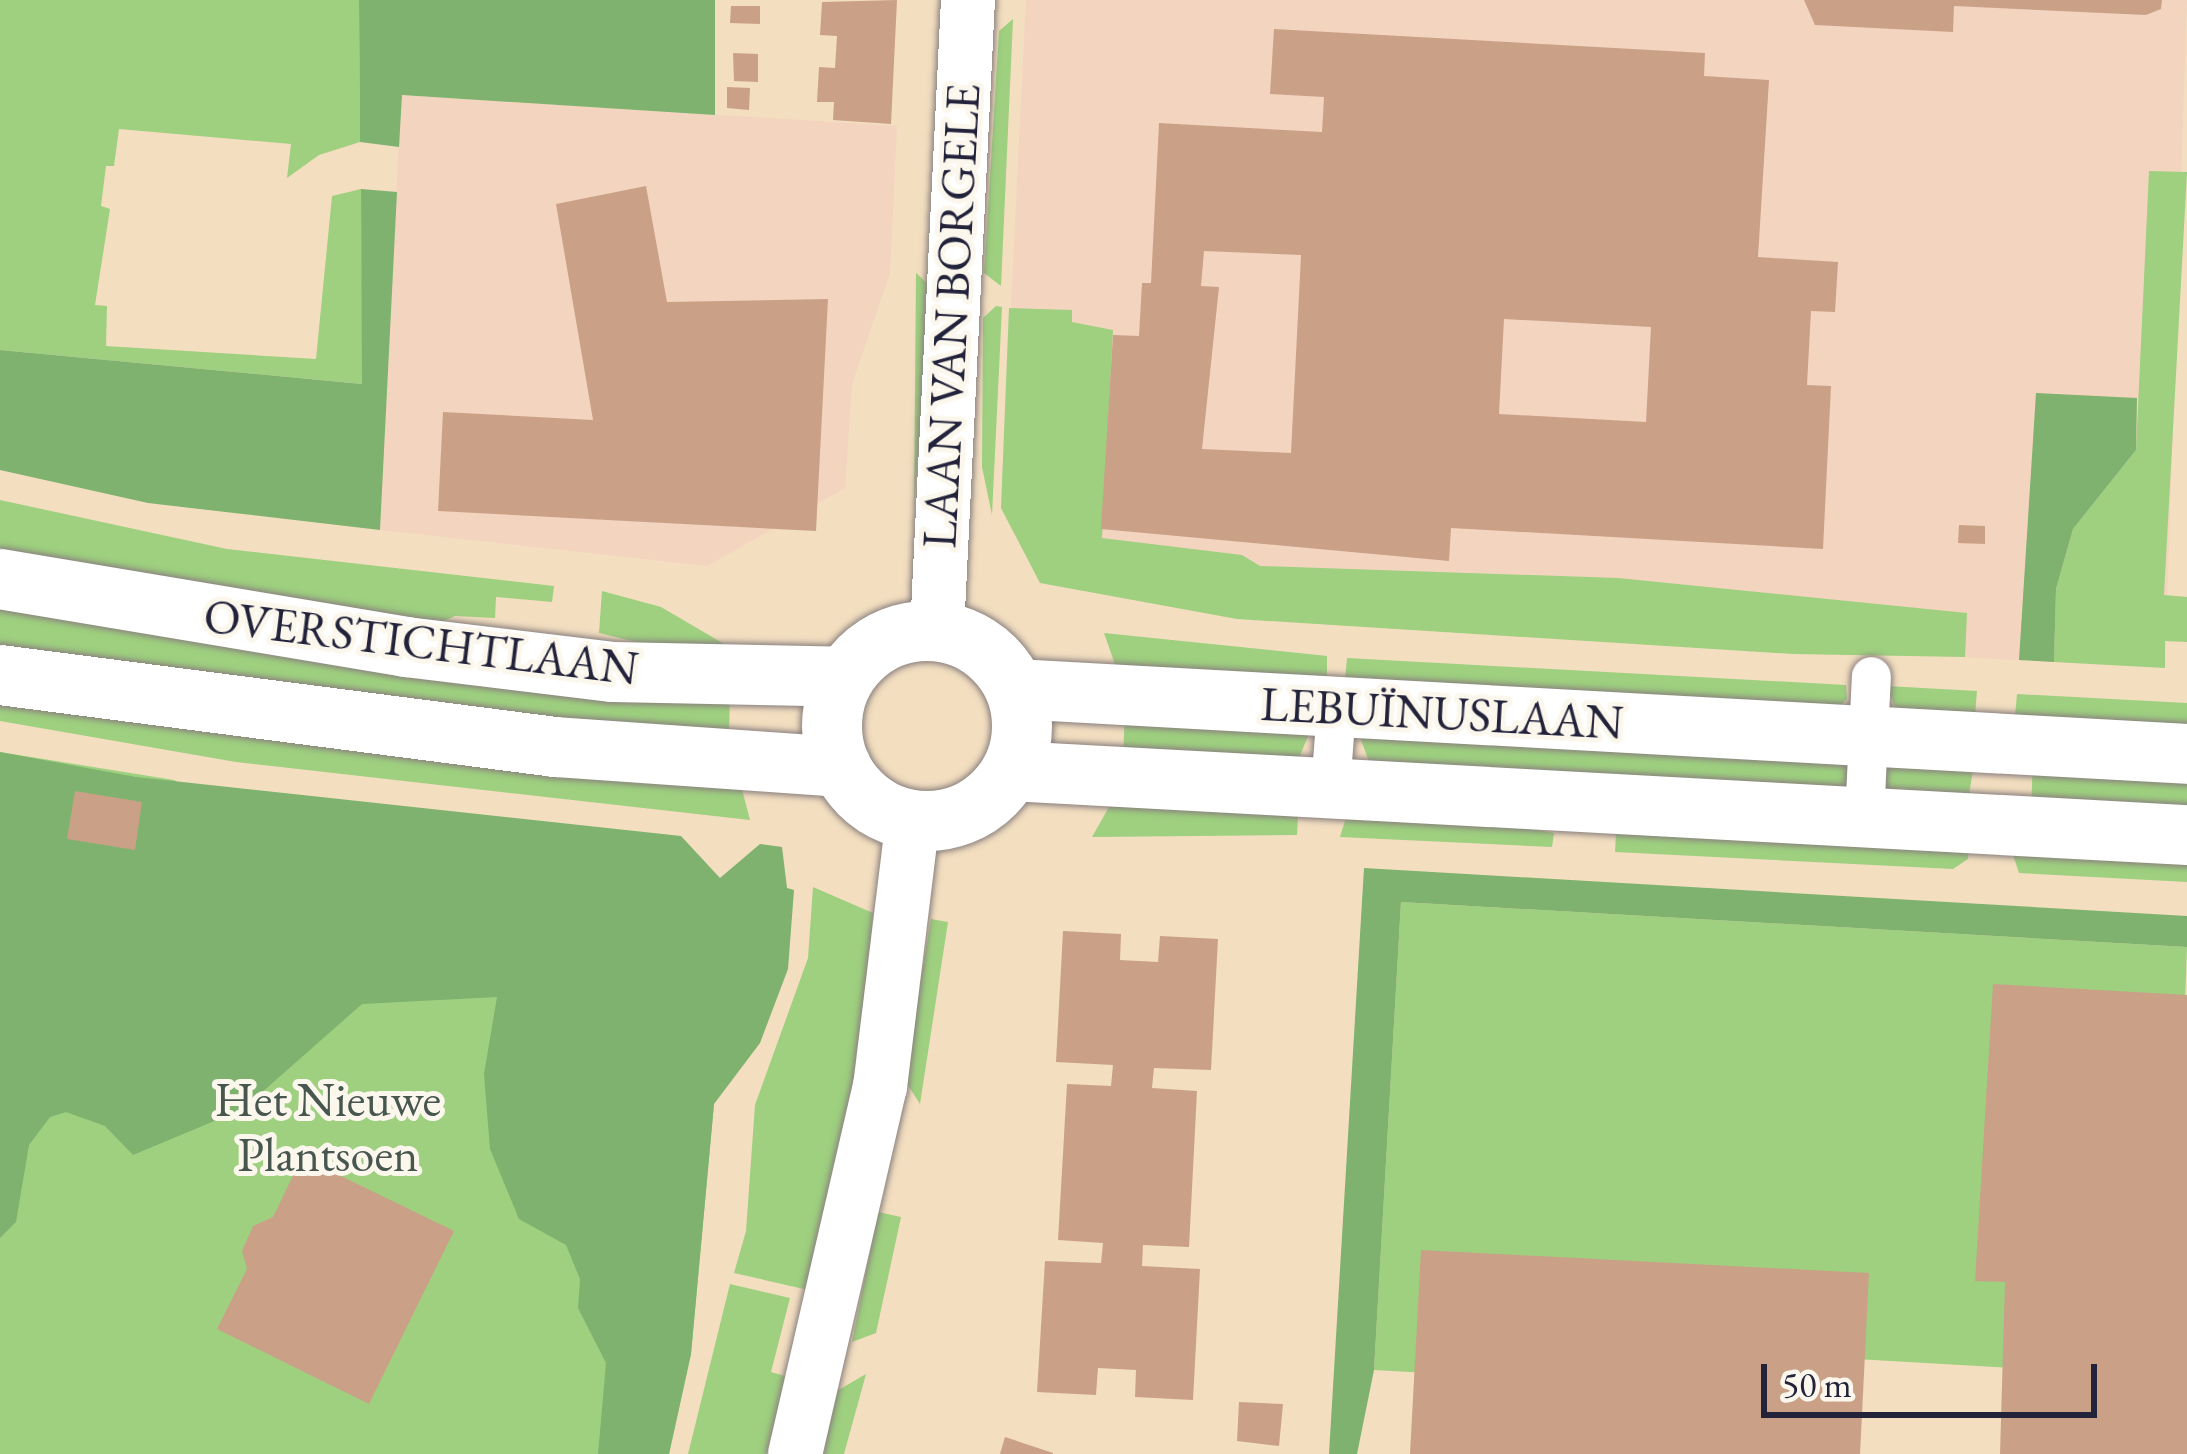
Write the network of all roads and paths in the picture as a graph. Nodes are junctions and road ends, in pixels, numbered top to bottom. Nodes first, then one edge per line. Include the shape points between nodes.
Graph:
1 (968, 0) edge
2 (0, 579) edge
3 (937, 631) junction
4 (0, 675) edge
5 (845, 676) junction
6 (1871, 676) dead end
7 (1015, 688) junction
8 (1336, 708) junction
9 (1868, 737) junction
10 (2187, 754) edge
11 (841, 767) junction
12 (1011, 771) junction
13 (1330, 788) junction
14 (1864, 817) junction
15 (913, 820) junction
16 (2187, 836) edge
17 (795, 1454) edge

1 - 3 street, LAAN VAN BORGELE
2 - 5 main road, OVERSTICHTLAAN via 406,647 614,672
3 - 5 main road via 894,636
3 - 7 main road via 975,643
4 - 11 main road, OVERSTICHTLAAN via 555,747
5 - 11 main road via 832,730
6 - 9 street
7 - 8 main road, LEBUÏNUSLAAN
7 - 12 main road via 1022,738
8 - 9 main road, LEBUÏNUSLAAN
8 - 13 street
9 - 10 main road, LEBUÏNUSLAAN
9 - 14 street
11 - 15 main road via 870,802
12 - 13 main road, LEBUÏNUSLAAN
12 - 15 main road via 970,811
13 - 14 main road, LEBUÏNUSLAAN
14 - 16 main road, LEBUÏNUSLAAN
15 - 17 street via 880,1087

